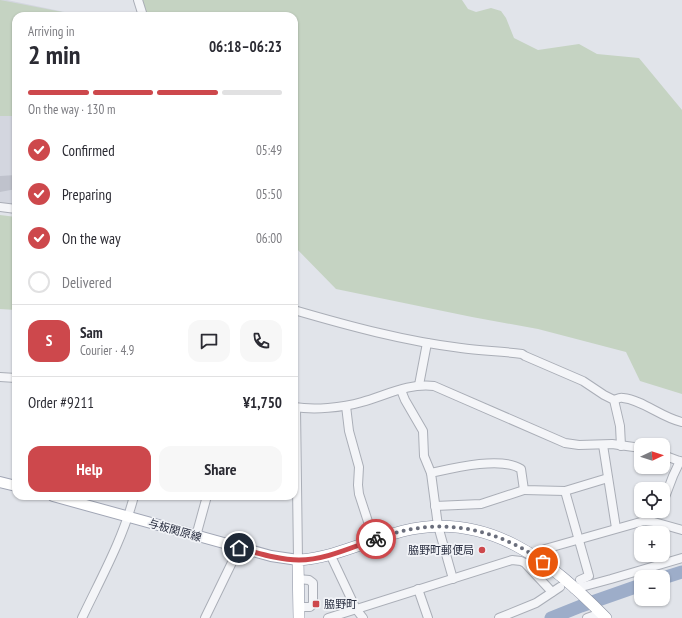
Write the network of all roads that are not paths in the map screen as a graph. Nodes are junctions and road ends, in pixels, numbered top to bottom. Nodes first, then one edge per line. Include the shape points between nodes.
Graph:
1 (138, 0) edge
2 (142, 12) edge
3 (0, 207) edge
4 (12, 208) edge
5 (298, 311) edge
6 (427, 343) junction
7 (0, 378) edge
8 (12, 378) edge
9 (419, 385) junction
10 (401, 390) junction
11 (614, 400) junction
12 (346, 406) junction
13 (298, 407) edge
14 (682, 422) edge
15 (603, 445) junction
16 (621, 446) junction
17 (634, 447) edge
18 (670, 457) edge
19 (681, 462) edge
20 (431, 473) junction
21 (608, 478) junction
22 (0, 482) edge
23 (12, 484) edge
24 (670, 485) edge
25 (524, 490) junction
26 (565, 491) junction
27 (67, 500) edge
28 (133, 500) edge
29 (206, 500) edge
30 (296, 500) edge
31 (435, 506) junction
32 (129, 517) junction
33 (647, 518) edge
34 (644, 521) junction
35 (438, 526) junction
36 (616, 528) junction
37 (682, 530) edge
38 (196, 536) junction
39 (579, 539) junction
40 (374, 540) junction
41 (239, 548) junction
42 (545, 549) dead end
43 (330, 554) junction
44 (682, 558) edge
45 (298, 560) junction
46 (452, 579) junction
47 (577, 587) junction
48 (418, 589) junction
49 (356, 608) junction
50 (299, 612) edge
51 (603, 615) edge
52 (82, 618) edge
53 (205, 618) edge
54 (328, 618) edge
55 (363, 618) edge
56 (428, 618) edge
57 (499, 618) edge
58 (587, 618) edge

1 - 2 street
3 - 4 street
5 - 6 street via 353,328
6 - 9 street
6 - 11 street via 461,349 522,354 583,381
7 - 8 street
9 - 10 street
9 - 15 street via 434,386 565,443
10 - 12 street
10 - 20 street via 423,431 424,456
11 - 14 street via 622,398 642,404
11 - 16 street via 620,426
12 - 13 street
12 - 40 street via 349,431 359,467 359,494
15 - 16 street
15 - 21 street
16 - 17 street
18 - 19 street
19 - 24 street
20 - 25 street via 488,463 511,466 521,469
20 - 31 street
21 - 26 street
21 - 36 street
22 - 23 main road
25 - 26 street
25 - 31 street via 481,504
26 - 39 street
27 - 32 main road, 与板関原線
28 - 32 street
29 - 38 street
30 - 45 street
31 - 35 street
32 - 38 main road, 与板関原線
32 - 52 street
33 - 34 street
34 - 36 street
34 - 37 street
35 - 40 highway via 403,531
35 - 46 street
35 - 47 highway via 471,529 510,542 535,556
36 - 39 street
38 - 41 main road, 与板関原線
39 - 42 street
39 - 47 street via 589,576
40 - 43 highway
41 - 45 main road, 与板関原線
41 - 53 street
43 - 45 highway
43 - 49 street
44 - 47 street
45 - 50 highway
46 - 48 street
46 - 57 street via 514,558 556,590 536,603
47 - 51 highway
48 - 49 street
48 - 56 street
49 - 54 street
49 - 55 street
51 - 58 street

